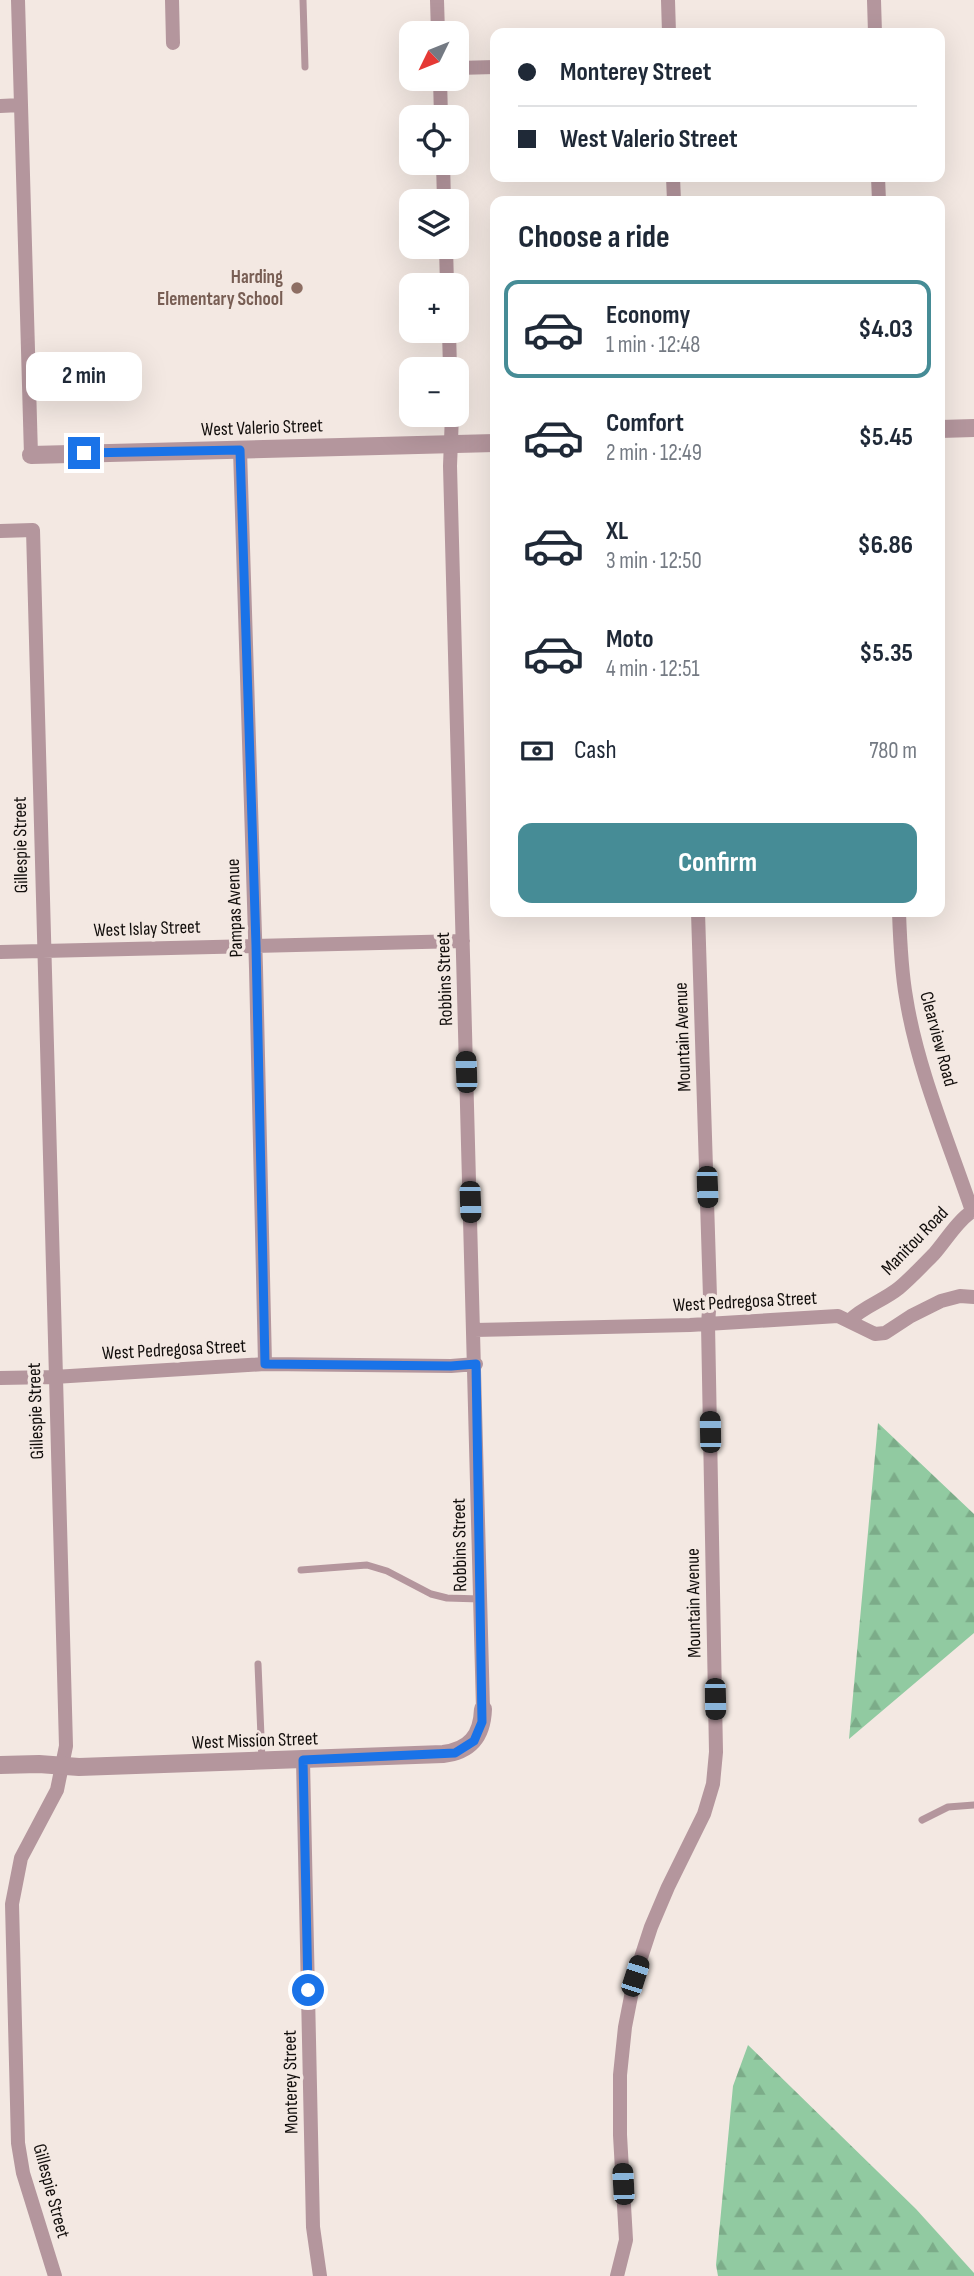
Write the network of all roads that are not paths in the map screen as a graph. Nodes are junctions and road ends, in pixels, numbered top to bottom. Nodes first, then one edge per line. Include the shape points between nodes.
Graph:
1 (18, 0) edge
2 (172, 0) edge
3 (303, 0) edge
4 (437, 0) edge
5 (668, 0) edge
6 (874, 0) edge
7 (438, 21) edge
8 (669, 28) edge
9 (875, 28) edge
10 (173, 43) dead end
11 (305, 67) dead end
12 (490, 67) edge
13 (469, 68) edge
14 (21, 105) junction
15 (0, 106) edge
16 (451, 427) edge
17 (974, 428) edge
18 (945, 429) edge
19 (450, 443) junction
20 (490, 443) edge
21 (240, 450) junction
22 (31, 455) joint
23 (0, 531) edge
24 (698, 917) edge
25 (899, 917) edge
26 (463, 942) junction
27 (256, 945) junction
28 (43, 951) junction
29 (0, 952) edge
30 (973, 1211) edge
31 (974, 1297) edge
32 (849, 1321) junction
33 (708, 1324) junction
34 (474, 1331) junction
35 (265, 1364) junction
36 (476, 1364) junction
37 (54, 1377) junction
38 (0, 1378) edge
39 (301, 1570) dead end
40 (481, 1599) junction
41 (258, 1664) dead end
42 (483, 1709) joint
43 (303, 1760) junction
44 (262, 1762) junction
45 (0, 1765) edge
46 (63, 1767) junction
47 (974, 1805) edge
48 (922, 1820) dead end
49 (55, 2276) edge
50 (320, 2276) edge
51 (618, 2276) edge

1 - 14 street
2 - 10 street
3 - 11 lane
4 - 7 street
5 - 8 street
6 - 9 street
12 - 13 street
14 - 15 street
14 - 22 street
16 - 19 street, Robbins Street
17 - 18 street
19 - 20 street, West Valerio Street
19 - 21 street, West Valerio Street
19 - 26 street, Robbins Street
21 - 22 street, West Valerio Street
21 - 27 street, Pampas Avenue
23 - 28 street, Gillespie Street via 33,530
24 - 33 street, Mountain Avenue
25 - 30 street, Clearview Road via 912,1029
26 - 27 street, West Islay Street
26 - 34 street, Robbins Street
27 - 28 street, West Islay Street
27 - 35 street, Pampas Avenue
28 - 29 street, West Islay Street
28 - 37 street, Gillespie Street
30 - 32 street, Manitou Road via 899,1288
31 - 32 street, West Pedregosa Street via 941,1301 885,1333 875,1334
32 - 33 street, West Pedregosa Street via 838,1316
33 - 34 street, West Pedregosa Street
33 - 51 street, Mountain Avenue via 716,1752 704,1814 651,1927 625,2028 620,2075 626,2241
34 - 36 street, Robbins Street
35 - 36 street, West Pedregosa Street
35 - 37 street, West Pedregosa Street
36 - 40 street, Robbins Street
37 - 38 street, West Pedregosa Street
37 - 46 street, Gillespie Street
39 - 40 lane via 367,1566 431,1594
40 - 42 street, Robbins Street
41 - 44 lane
42 - 43 street, West Mission Street via 474,1741 455,1753
43 - 44 street, West Mission Street
43 - 50 street, Monterey Street via 313,2227
44 - 46 street, West Mission Street
45 - 46 street, West Mission Street
46 - 49 street, Gillespie Street via 57,1790 22,1858 12,1904 18,2143
47 - 48 lane via 948,1807

